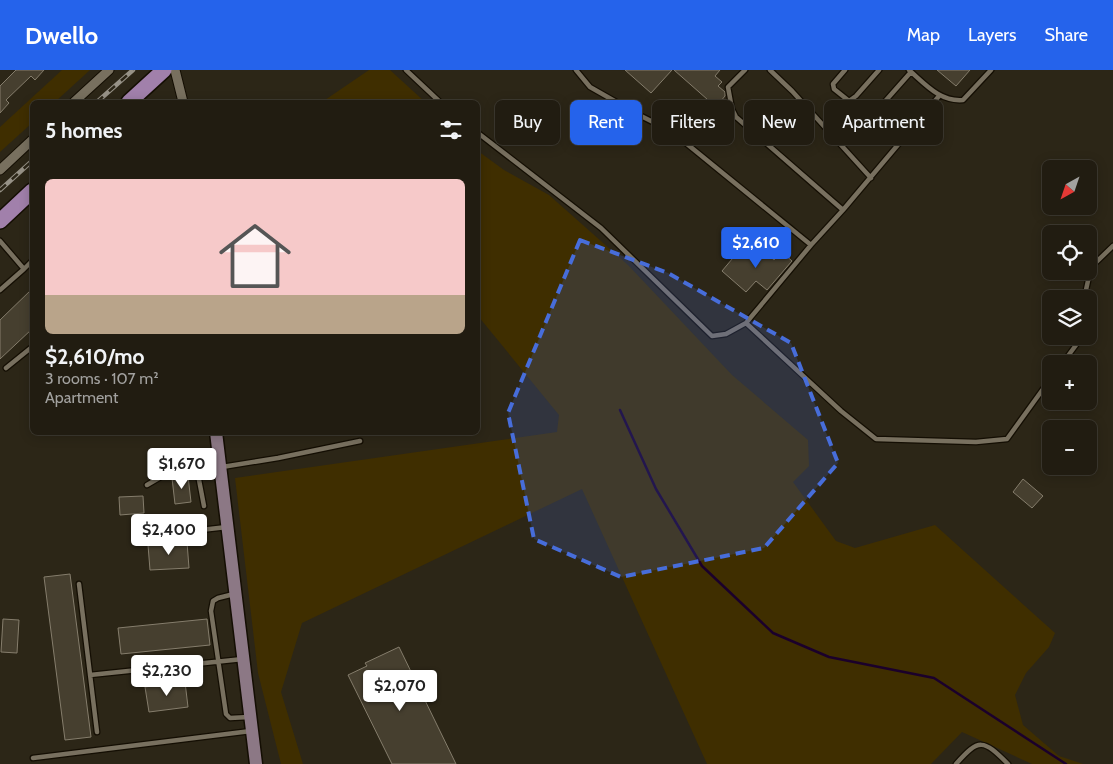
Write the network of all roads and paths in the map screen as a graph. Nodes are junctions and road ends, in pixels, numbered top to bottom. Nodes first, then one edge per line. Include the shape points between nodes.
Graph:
1 (109, 70) edge
2 (164, 70) edge
3 (175, 70) edge
4 (406, 70) edge
5 (576, 70) edge
6 (745, 70) edge
7 (770, 70) edge
8 (845, 70) edge
9 (879, 70) edge
10 (991, 70) edge
11 (910, 71) edge
12 (940, 96) junction
13 (76, 100) edge
14 (131, 100) edge
15 (182, 100) edge
16 (438, 100) edge
17 (886, 100) edge
18 (480, 135) edge
19 (30, 142) edge
20 (0, 170) edge
21 (871, 178) junction
22 (30, 193) edge
23 (842, 210) junction
24 (0, 221) edge
25 (0, 241) edge
26 (811, 245) junction
27 (1113, 246) edge
28 (30, 263) edge
29 (24, 269) junction
30 (0, 290) edge
31 (1086, 290) edge
32 (746, 323) junction
33 (30, 348) edge
34 (6, 368) dead end
35 (1042, 391) edge
36 (216, 435) edge
37 (360, 441) dead end
38 (218, 450) junction
39 (195, 459) junction
40 (221, 467) junction
41 (147, 485) dead end
42 (204, 506) dead end
43 (228, 527) junction
44 (192, 531) dead end
45 (79, 584) dead end
46 (236, 594) junction
47 (244, 659) junction
48 (218, 661) junction
49 (90, 675) junction
50 (251, 717) junction
51 (252, 730) junction
52 (97, 732) dead end
53 (33, 758) dead end
54 (256, 764) edge
55 (956, 764) edge
56 (1008, 764) edge

1 - 13 street
2 - 14 main road
3 - 15 street
4 - 16 lane
5 - 26 lane via 590,87 671,131
6 - 23 lane via 728,86 736,116
7 - 21 lane
8 - 9 lane via 833,84 834,89 849,101
10 - 12 lane via 963,100
11 - 12 lane
11 - 17 lane
12 - 21 lane
18 - 32 lane via 601,228 712,336 726,334
19 - 20 street
21 - 23 lane
22 - 24 main road
23 - 26 lane
25 - 29 lane
26 - 32 lane
27 - 31 lane via 1091,267
28 - 29 lane
29 - 30 lane
32 - 35 lane via 876,439 976,442 1008,439
33 - 34 lane
36 - 38 main road
37 - 40 lane
38 - 39 lane
38 - 40 main road
39 - 41 lane
39 - 42 lane
40 - 43 main road
43 - 44 lane
43 - 46 main road
45 - 49 lane
46 - 47 main road
46 - 48 lane via 213,601 211,610
47 - 48 lane
47 - 50 main road
48 - 49 lane
48 - 50 lane via 226,714 230,718
49 - 52 lane
50 - 51 main road
51 - 53 lane
51 - 54 main road
55 - 56 lane via 977,744 984,745

